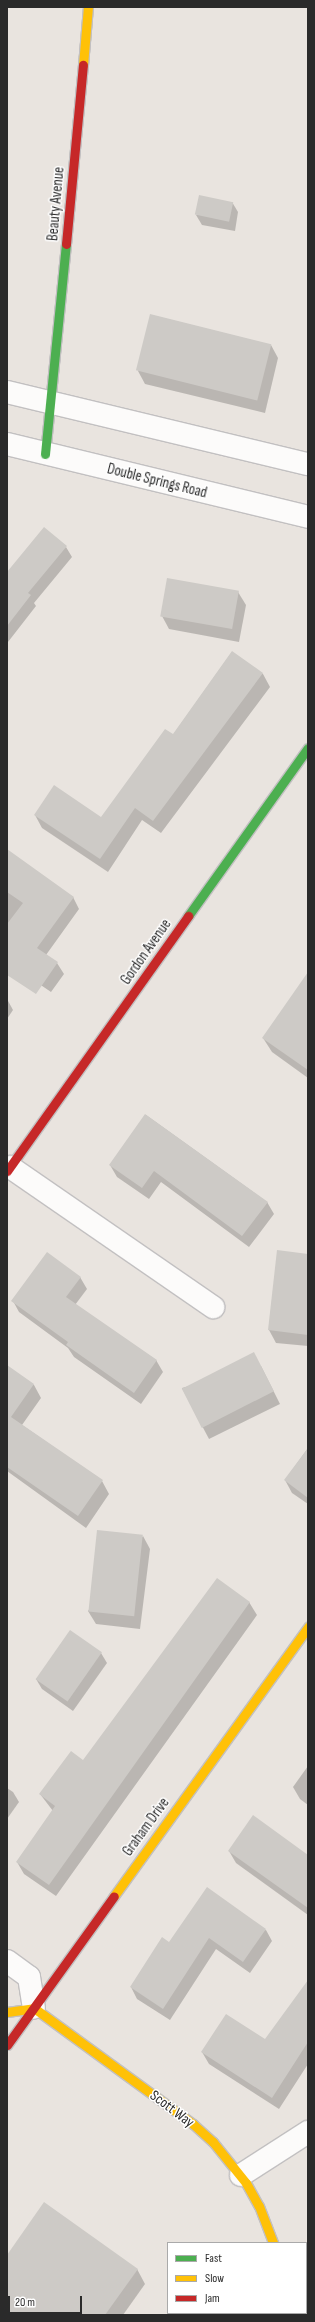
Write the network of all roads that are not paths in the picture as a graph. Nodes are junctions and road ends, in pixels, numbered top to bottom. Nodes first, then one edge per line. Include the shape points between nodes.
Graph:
1 (88, 7) edge
2 (7, 392) edge
3 (52, 403) junction
4 (7, 444) edge
5 (45, 454) junction
6 (308, 464) edge
7 (308, 517) edge
8 (308, 748) edge
9 (8, 1169) edge
10 (213, 1307) dead end
11 (308, 1627) edge
12 (7, 1961) edge
13 (34, 2008) junction
14 (7, 2012) edge
15 (7, 2045) edge
16 (308, 2132) edge
17 (241, 2175) junction
18 (273, 2242) edge

1 - 3 street, Beauty Avenue
2 - 3 street
3 - 5 street, Beauty Avenue
3 - 6 street
4 - 5 street, Double Springs Road
5 - 7 street, Double Springs Road
8 - 9 street, Gordon Avenue
9 - 10 street
11 - 13 street, Graham Drive
12 - 13 street via 29,1977
13 - 14 street
13 - 15 street, Graham Drive
13 - 17 street, Scott Way via 193,2124 213,2142
16 - 17 street
17 - 18 street, Scott Way via 259,2206

